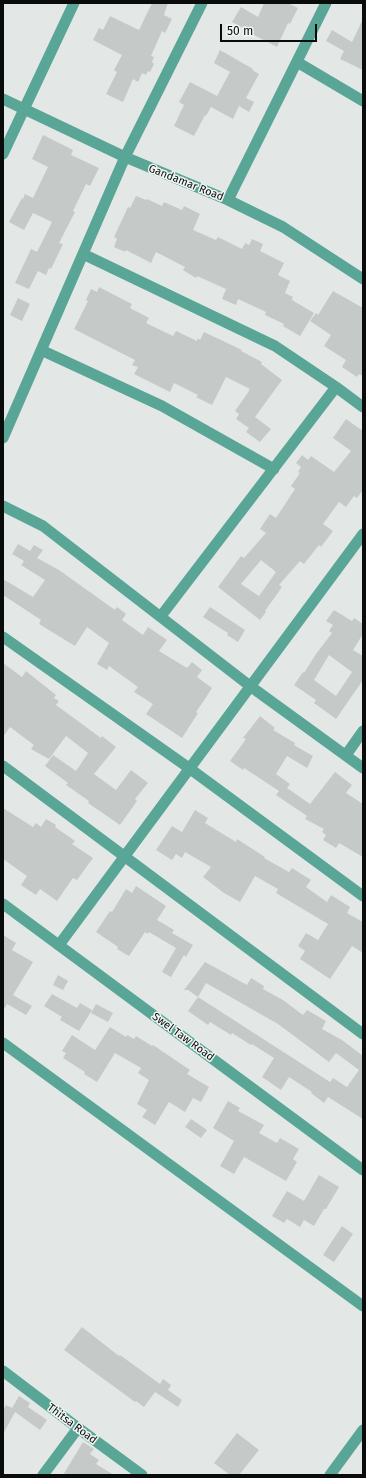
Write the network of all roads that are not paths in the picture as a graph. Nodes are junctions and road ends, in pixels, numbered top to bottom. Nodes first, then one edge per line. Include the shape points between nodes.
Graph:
1 (74, 3) edge
2 (202, 3) edge
3 (326, 3) edge
4 (297, 62) junction
5 (3, 99) edge
6 (363, 101) edge
7 (23, 110) junction
8 (3, 154) edge
9 (125, 158) junction
10 (228, 200) junction
11 (83, 254) junction
12 (363, 279) edge
13 (41, 350) junction
14 (336, 387) junction
15 (363, 407) edge
16 (3, 438) edge
17 (274, 469) junction
18 (3, 506) edge
19 (363, 534) edge
20 (162, 616) junction
21 (3, 637) edge
22 (250, 686) junction
23 (363, 732) edge
24 (346, 755) junction
25 (3, 766) edge
26 (190, 768) junction
27 (363, 768) edge
28 (125, 856) junction
29 (363, 896) edge
30 (3, 904) edge
31 (59, 945) junction
32 (363, 1034) edge
33 (3, 1043) edge
34 (363, 1170) edge
35 (363, 1306) edge
36 (3, 1371) edge
37 (78, 1428) junction
38 (363, 1430) edge
39 (43, 1475) edge
40 (142, 1475) edge
41 (330, 1475) edge

1 - 7 street
2 - 9 street
3 - 4 street
4 - 6 street
4 - 10 street
5 - 7 street, Gandamar Road
7 - 8 street
7 - 9 street, Gandamar Road
9 - 10 street, Gandamar Road
9 - 11 street
10 - 12 street, Gandamar Road via 283,226
11 - 13 street
11 - 14 street via 275,346
13 - 16 street
13 - 17 street via 162,406
14 - 15 street
14 - 17 street
17 - 20 street
18 - 20 street via 43,526
19 - 22 street
20 - 22 street
21 - 26 street
22 - 24 street
22 - 26 street
23 - 24 street
24 - 27 street
25 - 28 street
26 - 28 street
26 - 29 street
28 - 31 street
28 - 32 street
30 - 31 street, Swel Taw Road
31 - 34 street, Swel Taw Road
33 - 35 street
36 - 37 street, Thitsa Road
37 - 39 street
37 - 40 street, Thitsa Road
38 - 41 street

